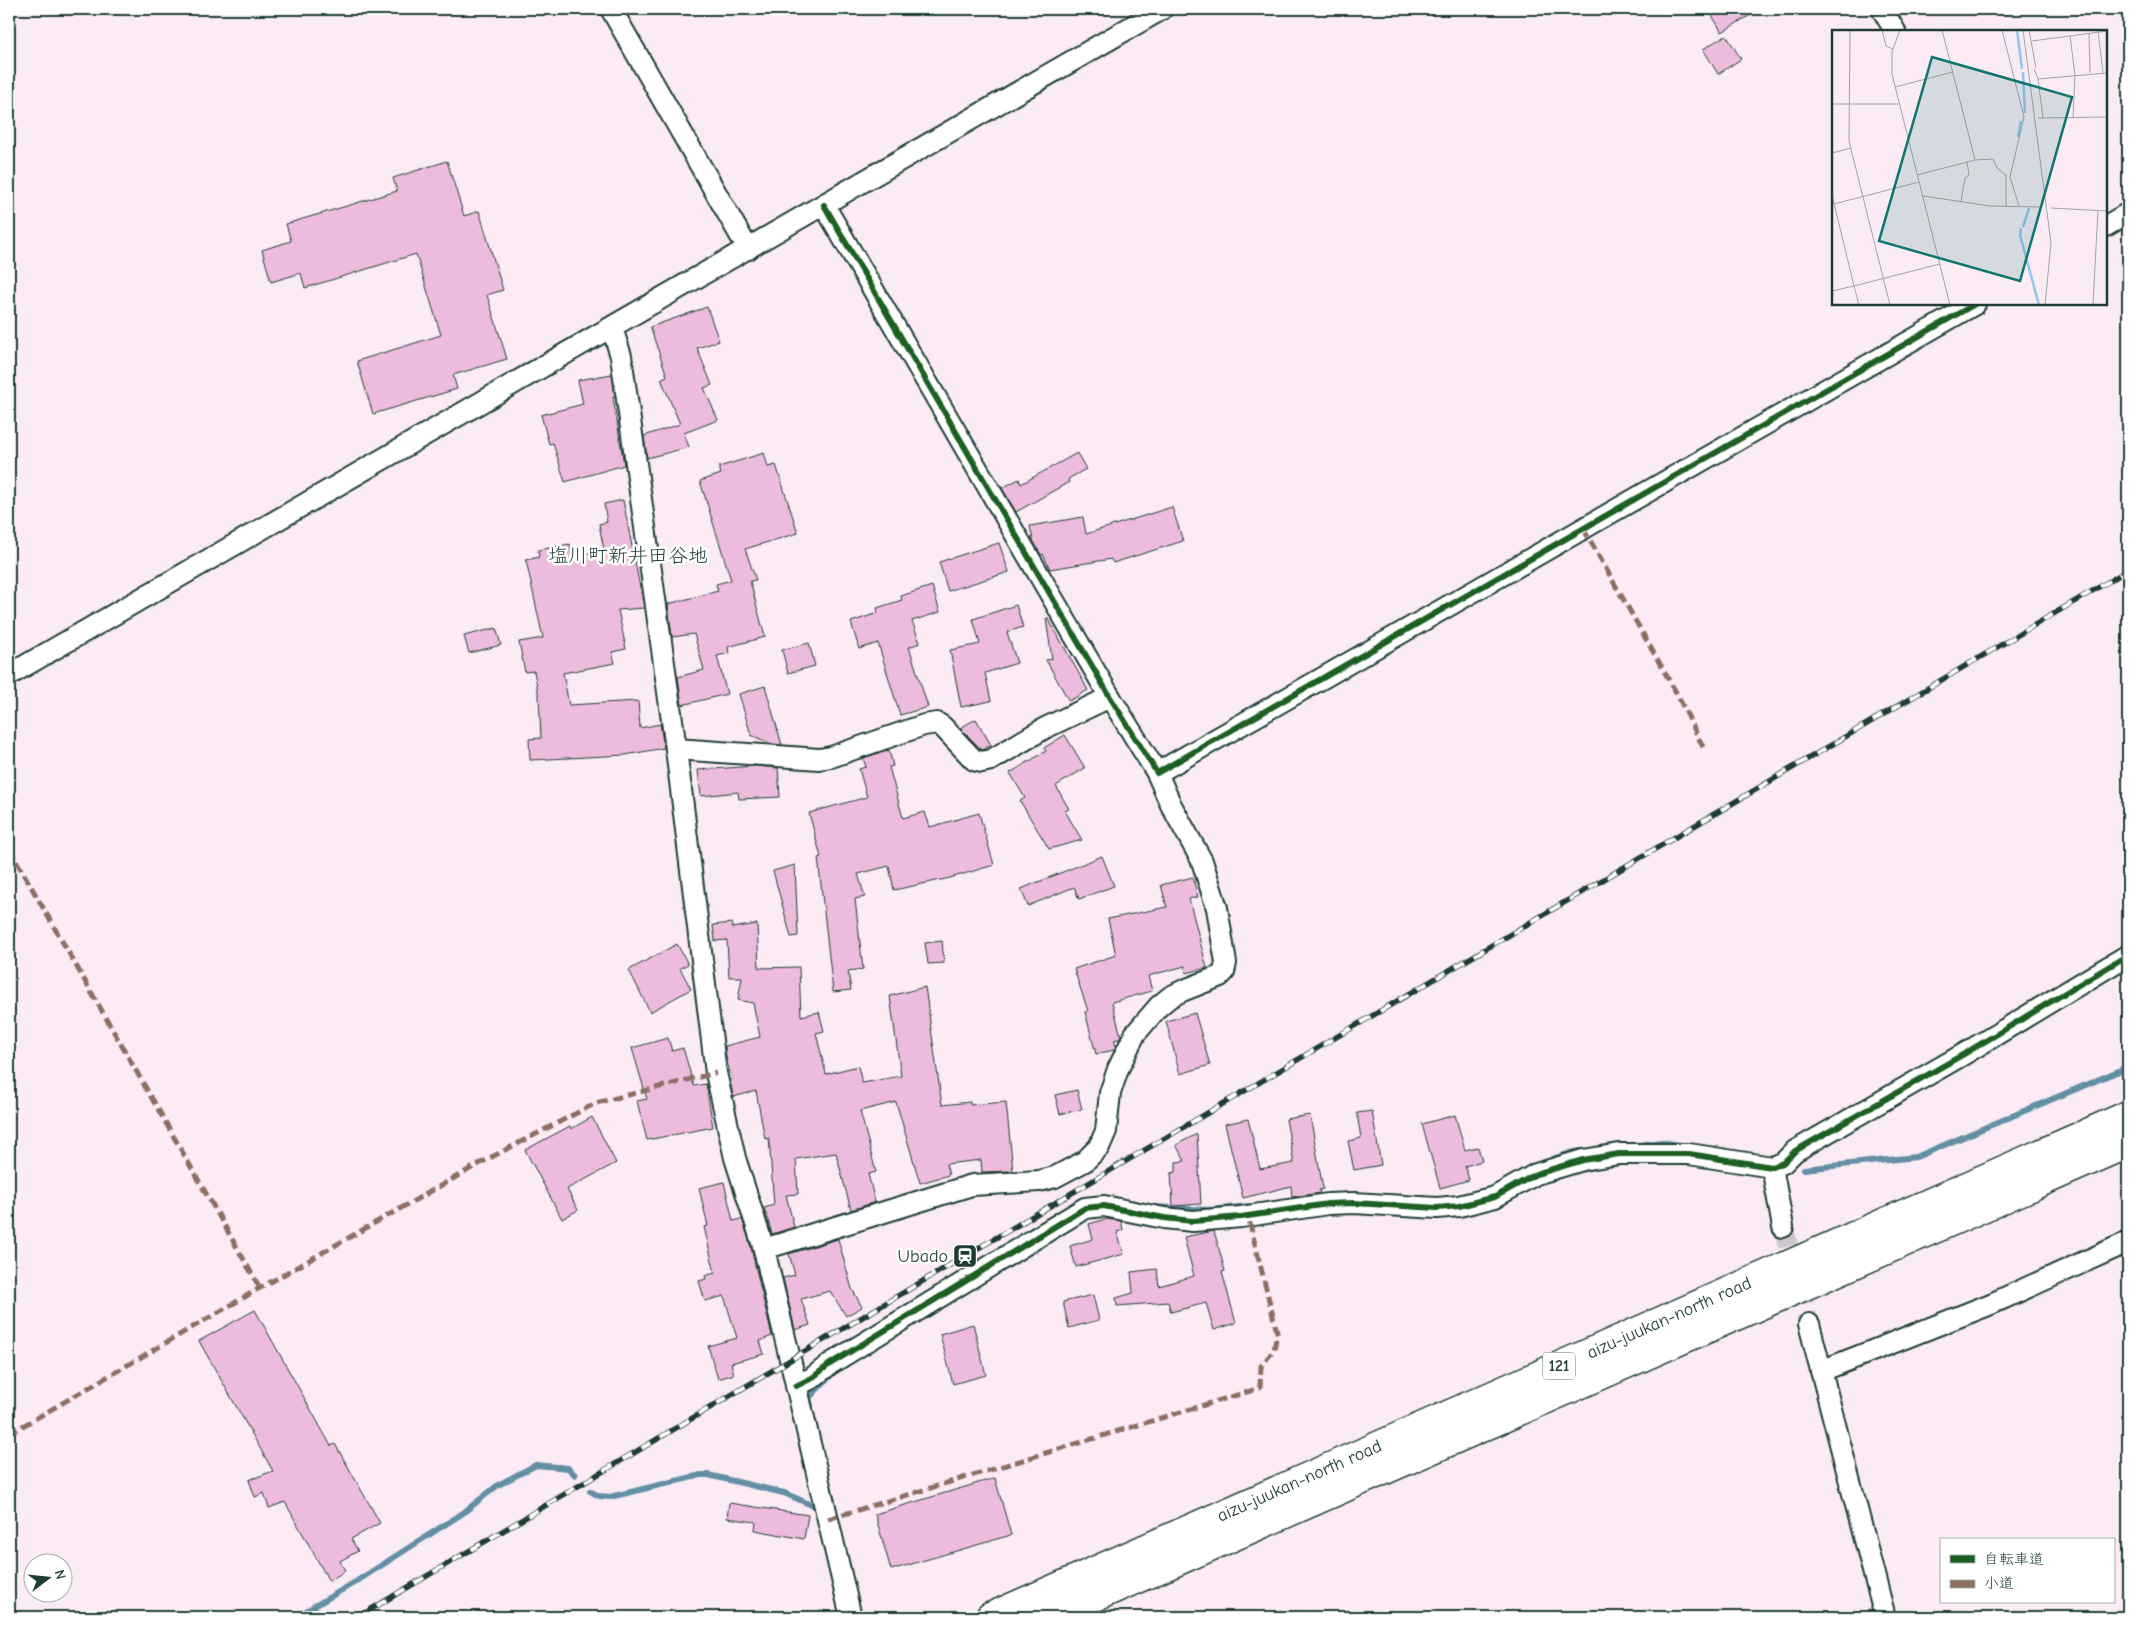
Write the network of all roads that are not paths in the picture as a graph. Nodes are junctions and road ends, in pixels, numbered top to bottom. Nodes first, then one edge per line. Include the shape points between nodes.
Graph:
1 (611, 9) edge
2 (1162, 9) edge
3 (1882, 9) edge
4 (1894, 30) edge
5 (824, 205) junction
6 (2128, 213) edge
7 (2107, 225) edge
8 (748, 249) junction
9 (1972, 305) edge
10 (612, 328) junction
11 (9, 675) edge
12 (1110, 697) junction
13 (676, 749) junction
14 (1157, 773) junction
15 (2128, 955) edge
16 (2128, 1115) edge
17 (2128, 1144) edge
18 (1772, 1167) junction
19 (1783, 1227) tunnel mouth
20 (2128, 1242) edge
21 (764, 1249) junction
22 (1809, 1324) tunnel mouth
23 (1821, 1370) junction
24 (796, 1386) junction
25 (851, 1617) edge
26 (990, 1617) edge
27 (1050, 1617) edge
28 (1885, 1617) edge

1 - 8 street
2 - 5 street
3 - 4 street
5 - 8 street
5 - 12 street
6 - 7 street
8 - 10 street
9 - 14 street
10 - 11 street
10 - 13 street via 622,356
12 - 13 street via 982,762 970,757 937,723 825,759
12 - 14 street
13 - 21 street via 718,1082 735,1158
14 - 21 street via 1202,861 1217,908 1226,963 1220,976 1182,991 1159,1006 1135,1034 1118,1069 1108,1102 1106,1131 1099,1147 1092,1155 1055,1177 972,1185
15 - 18 street
16 - 26 highway, aizu-juukan-north road / 121
17 - 27 highway, aizu-juukan-north road / 121
18 - 19 street
18 - 24 street via 1689,1154 1618,1154 1536,1174 1495,1197 1459,1206 1328,1204 1193,1221 1104,1206 1084,1208
20 - 23 street via 1992,1304
21 - 24 street
22 - 23 street
23 - 28 street
24 - 25 street

